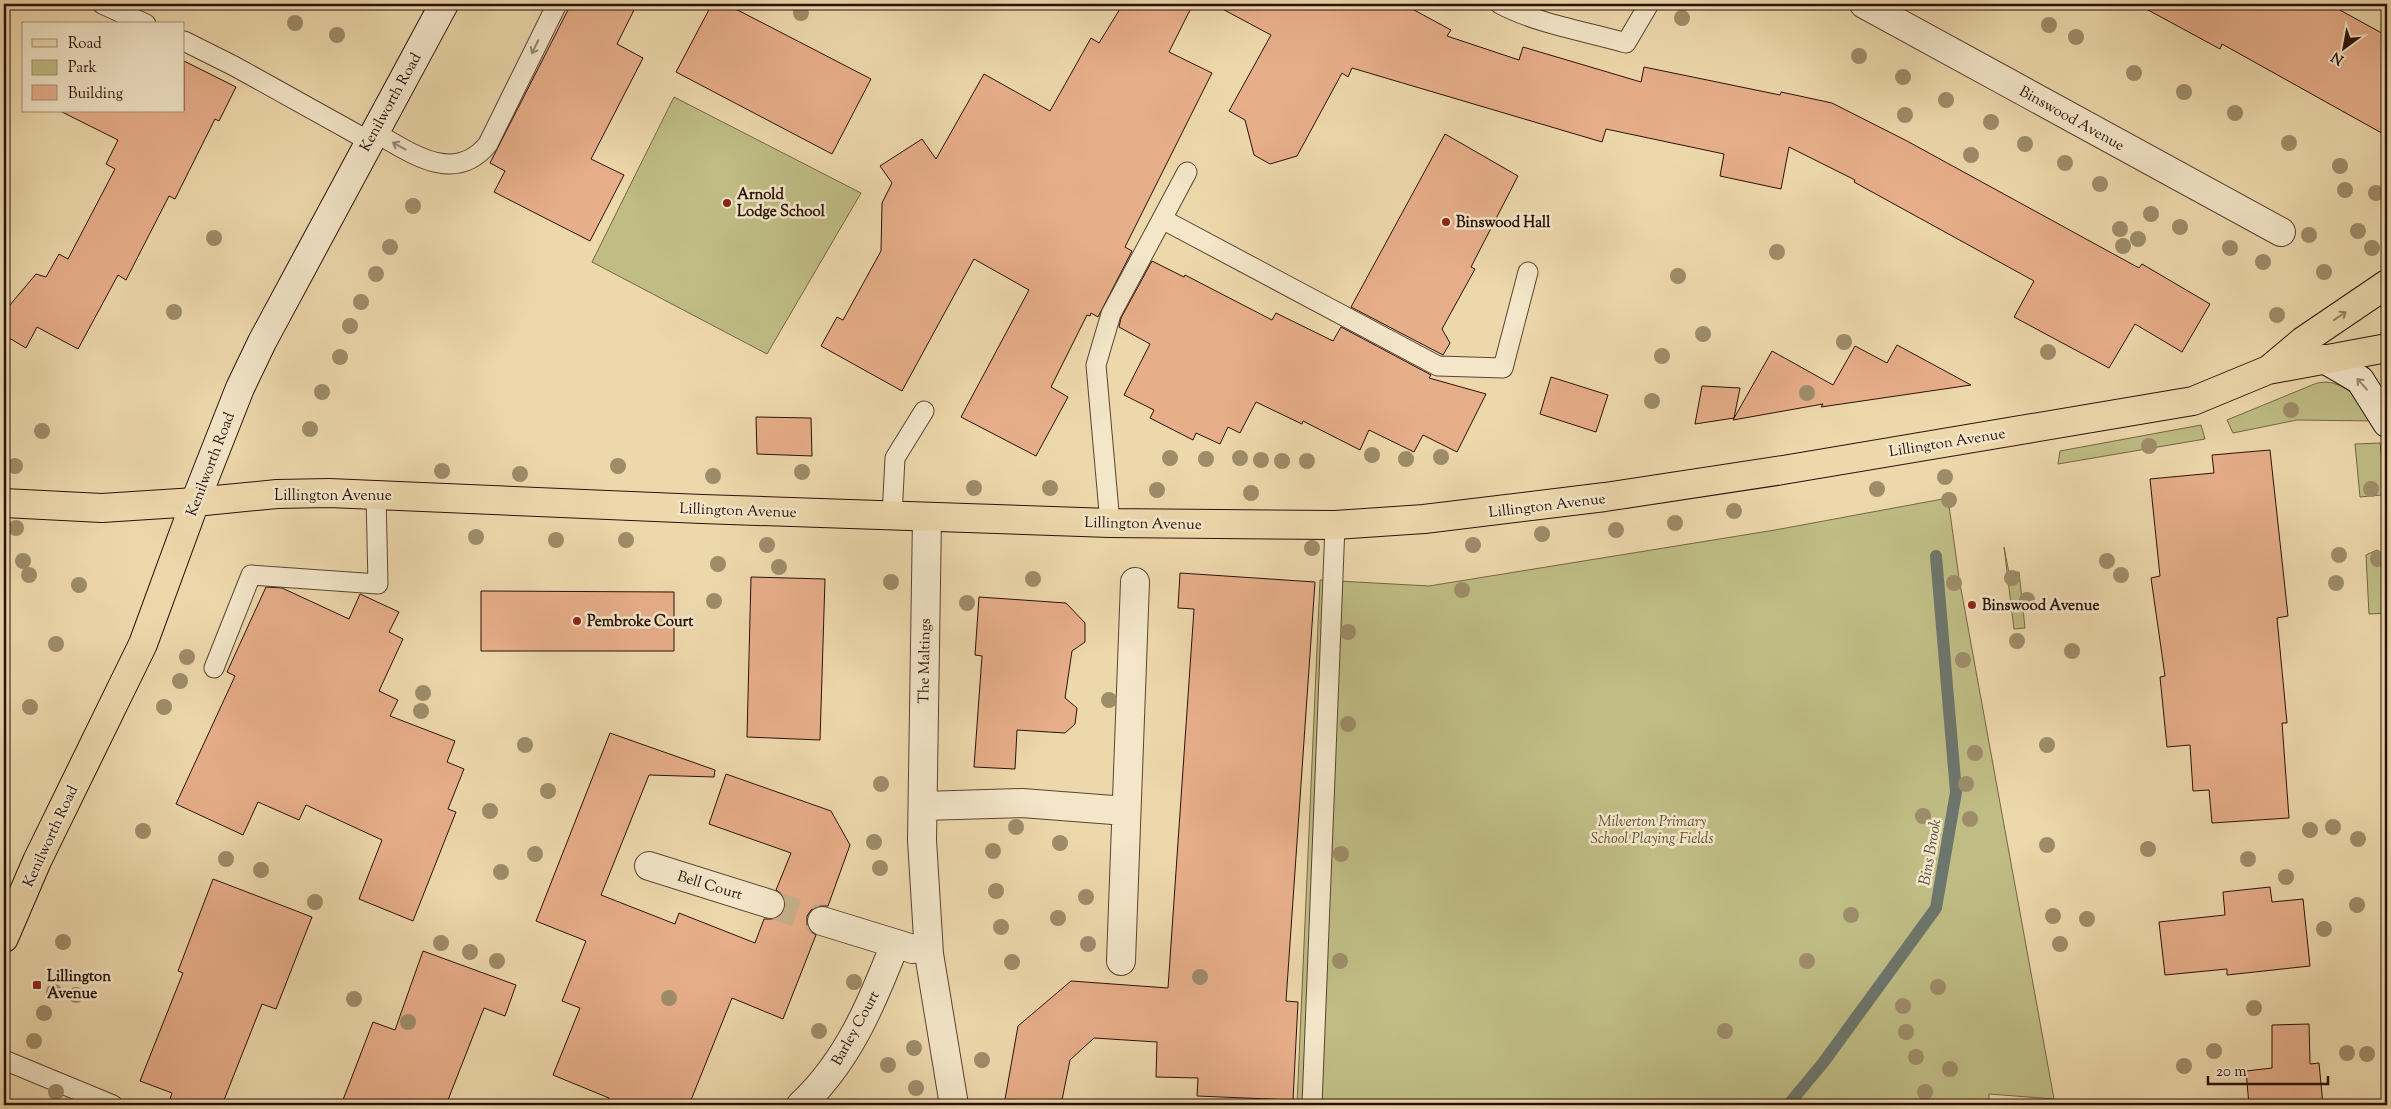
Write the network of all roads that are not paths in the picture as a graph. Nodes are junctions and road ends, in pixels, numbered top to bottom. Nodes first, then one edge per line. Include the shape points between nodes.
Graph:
1 (102, 4) edge
2 (444, 4) edge
3 (557, 4) edge
4 (1500, 4) edge
5 (1649, 4) edge
6 (1864, 4) edge
7 (142, 22) edge
8 (185, 42) edge
9 (372, 136) junction
10 (1187, 172) dead end
11 (1162, 219) junction
12 (2281, 232) dead end
13 (1528, 272) dead end
14 (2387, 284) edge
15 (2387, 348) edge
16 (2324, 359) junction
17 (2268, 370) junction
18 (924, 411) dead end
19 (2387, 423) edge
20 (376, 494) junction
21 (195, 502) junction
22 (4, 503) edge
23 (892, 516) junction
24 (927, 517) junction
25 (1110, 523) junction
26 (1335, 525) junction
27 (1135, 582) dead end
28 (214, 668) dead end
29 (923, 806) junction
30 (1126, 811) junction
31 (649, 866) dead end
32 (770, 904) tunnel mouth
33 (822, 921) tunnel mouth
34 (4, 938) edge
35 (895, 944) junction
36 (929, 954) junction
37 (1121, 961) dead end
38 (4, 1060) edge
39 (113, 1105) edge
40 (801, 1105) edge
41 (954, 1105) edge
42 (1312, 1105) edge

1 - 7 lane
2 - 9 street, Kenilworth Road
3 -> 9 lane via 488,144 470,161 451,164 425,160
4 - 5 lane via 1534,18 1626,43
6 - 12 street, Binswood Avenue
8 - 9 lane
9 - 21 street, Kenilworth Road via 250,366
10 - 11 lane
11 - 13 lane via 1438,366 1503,368
11 - 25 lane via 1111,314 1096,365
17 -> 14 main road, Lillington Avenue via 2303,341
15 - 16 main road, Lillington Avenue
16 - 17 main road, Lillington Avenue
19 -> 16 street via 2360,380
17 - 26 main road, Lillington Avenue via 2193,401 1783,470 1488,512
18 - 23 lane via 895,458
20 - 21 main road, Lillington Avenue via 277,494
20 - 23 main road, Lillington Avenue
20 - 28 lane via 378,584 251,575
21 - 22 main road, Lillington Avenue via 102,508
21 - 34 main road, Kenilworth Road via 143,644 37,861
23 - 24 main road, Lillington Avenue
24 - 25 main road, Lillington Avenue
24 - 29 street, The Maltings
25 - 26 main road, Lillington Avenue
26 - 42 lane
27 - 30 street
29 - 30 street via 1022,803
29 - 36 street, The Maltings
30 - 37 street
31 - 32 street, Bell Court
33 - 35 street
35 - 36 street
35 - 40 street, Barley Court via 874,998 850,1044 834,1068
36 - 41 street, The Maltings
38 - 39 lane

